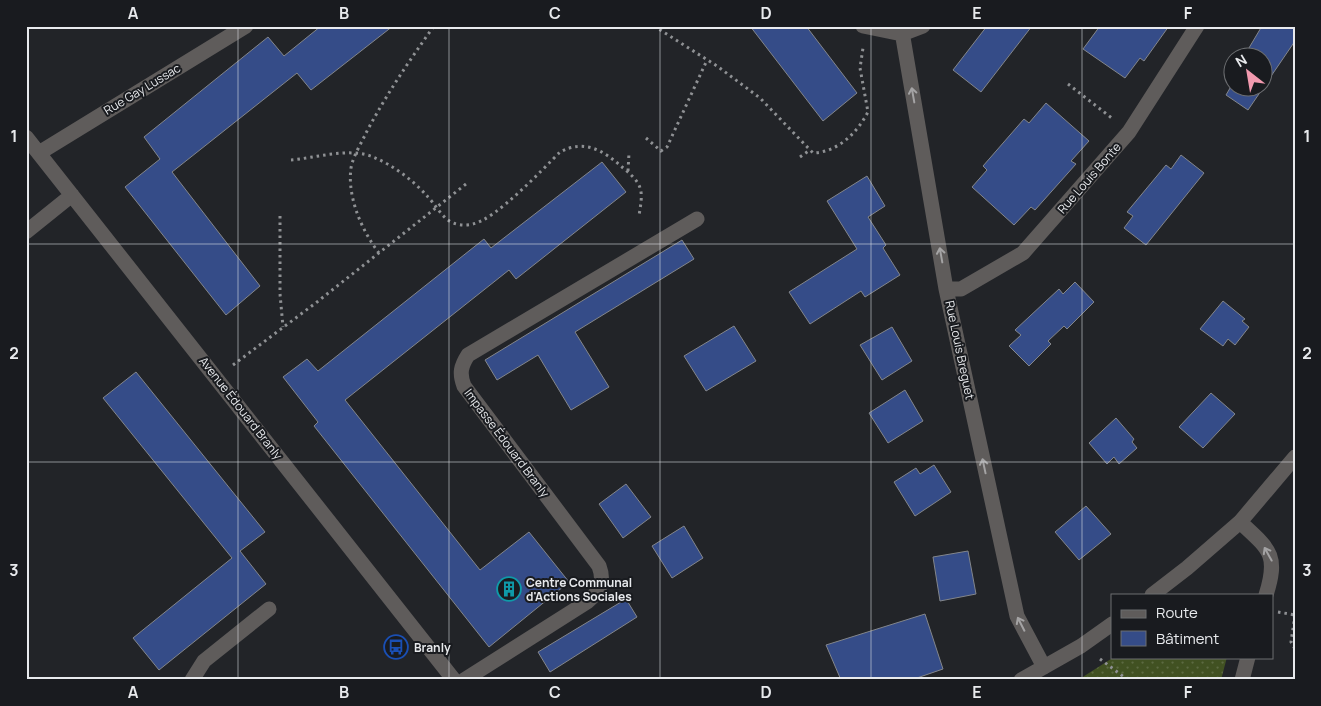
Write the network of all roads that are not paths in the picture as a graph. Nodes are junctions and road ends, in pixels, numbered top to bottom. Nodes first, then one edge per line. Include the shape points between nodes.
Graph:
1 (246, 26) edge
2 (923, 26) edge
3 (1197, 26) edge
4 (864, 27) edge
5 (902, 30) edge
6 (26, 137) edge
7 (39, 153) junction
8 (72, 195) junction
9 (697, 218) dead end
10 (26, 232) edge
11 (946, 289) junction
12 (1295, 457) edge
13 (1240, 522) junction
14 (1153, 594) edge
15 (1266, 594) edge
16 (269, 609) dead end
17 (1111, 625) edge
18 (1248, 658) edge
19 (1044, 667) junction
20 (192, 680) edge
21 (454, 680) edge
22 (464, 680) edge
23 (1021, 680) edge
24 (1242, 680) edge

1 - 7 street, Rue Gay Lussac
2 - 5 street
3 - 11 street, Rue Louis Bonte via 1129,132 1024,253 961,289
4 - 5 street
11 -> 5 street, Rue Louis Breguet
6 - 7 street, Avenue Édouard Branly
7 - 8 street, Avenue Édouard Branly
8 - 10 street
8 - 21 street, Avenue Édouard Branly
9 - 22 street, Impasse Édouard Branly via 468,355 462,365 460,376 464,386 599,566 602,575 602,586 587,602
19 -> 11 street, Rue Louis Breguet via 1017,616
12 - 13 street
13 - 14 street
15 -> 13 street via 1273,562 1266,548
16 - 20 street via 204,661
17 - 19 street
18 - 24 street
19 - 23 street

